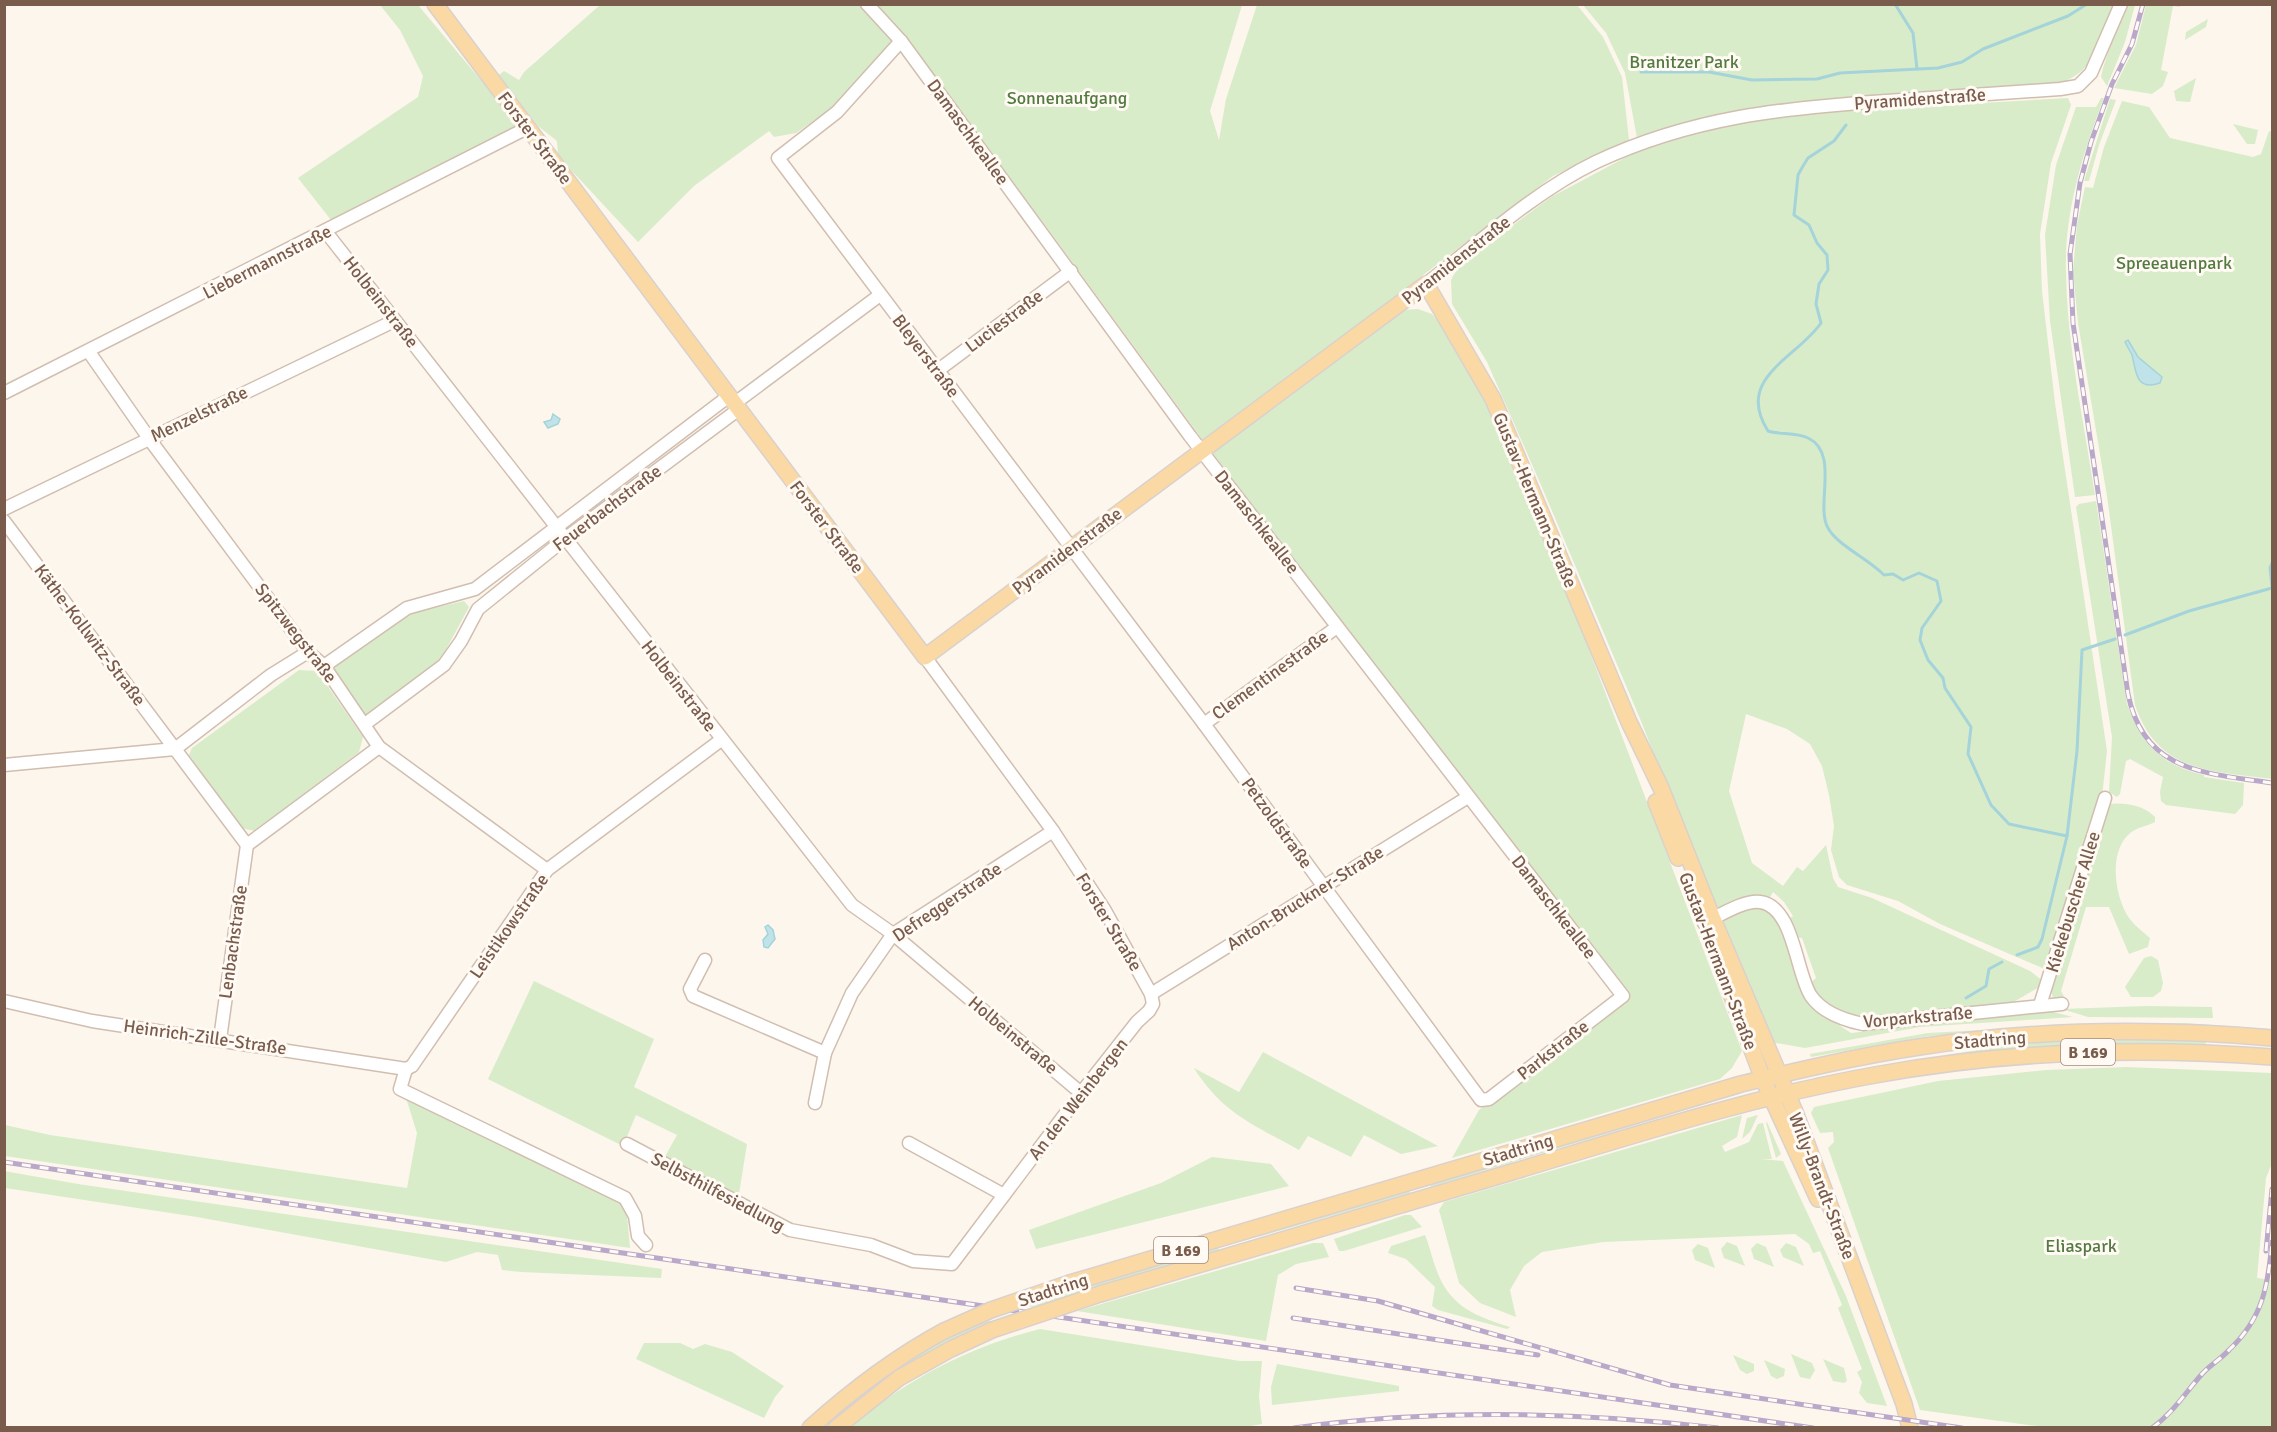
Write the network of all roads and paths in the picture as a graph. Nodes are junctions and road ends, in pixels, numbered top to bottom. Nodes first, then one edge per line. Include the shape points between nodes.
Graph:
1 (435, 4) edge
2 (867, 4) edge
3 (2121, 4) edge
4 (901, 41) junction
5 (528, 128) junction
6 (326, 231) junction
7 (1071, 271) junction
8 (1426, 284) junction
9 (880, 295) junction
10 (394, 321) junction
11 (89, 352) junction
12 (937, 371) junction
13 (4, 393) edge
14 (734, 403) junction
15 (149, 438) junction
16 (1202, 451) junction
17 (4, 509) edge
18 (4, 521) edge
19 (557, 527) junction
20 (566, 538) junction
21 (1070, 548) junction
22 (1337, 627) junction
23 (308, 652) junction
24 (925, 657) junction
25 (324, 666) junction
26 (365, 724) junction
27 (1204, 724) junction
28 (721, 740) junction
29 (380, 747) junction
30 (175, 749) junction
31 (4, 765) edge
32 (1468, 797) junction
33 (2105, 798) dead end
34 (1053, 831) junction
35 (247, 845) junction
36 (547, 870) junction
37 (1324, 887) junction
38 (1708, 921) junction
39 (893, 934) junction
40 (705, 960) dead end
41 (1623, 996) joint
42 (1152, 999) junction
43 (4, 1002) edge
44 (2061, 1004) dead end
45 (2040, 1005) junction
46 (2272, 1038) edge
47 (220, 1039) junction
48 (825, 1053) junction
49 (2272, 1057) edge
50 (406, 1069) junction
51 (1779, 1075) junction
52 (1763, 1079) junction
53 (1081, 1093) junction
54 (1786, 1094) junction
55 (1771, 1097) junction
56 (1481, 1100) joint
57 (815, 1103) dead end
58 (909, 1143) dead end
59 (627, 1144) dead end
60 (1004, 1195) junction
61 (646, 1245) dead end
62 (952, 1264) joint
63 (1864, 1298) junction
64 (810, 1428) edge
65 (836, 1428) edge
66 (1910, 1428) edge

1 - 5 main road, Forster Straße
2 - 4 street, Damaschkeallee
3 - 8 street, Pyramidenstraße via 2096,65 2078,86 1790,108 1679,129 1595,163 1553,186
4 - 7 street, Damaschkeallee
4 - 9 street, Bleyerstraße via 837,112 778,158
5 - 6 street, Liebermannstraße
5 - 14 main road, Forster Straße
6 - 10 street, Holbeinstraße
6 - 11 street, Liebermannstraße
7 - 12 street, Luciestraße
7 - 16 street, Damaschkeallee
8 - 16 main road, Pyramidenstraße
8 - 38 main road, Gustav-Hermann-Straße via 1493,399
9 - 12 street, Bleyerstraße
9 - 14 street, Feuerbachstraße
10 - 15 street, Menzelstraße
10 - 19 street, Holbeinstraße
11 - 13 street, Liebermannstraße
11 - 15 street, Spitzwegstraße
12 - 21 street, Bleyerstraße
14 - 19 street, Feuerbachstraße
14 - 20 street, Feuerbachstraße
14 - 24 main road, Forster Straße
15 - 17 street, Menzelstraße
15 - 23 street, Spitzwegstraße
16 - 21 main road, Pyramidenstraße
16 - 22 street, Damaschkeallee
18 - 30 street, Käthe-Kollwitz-Straße
19 - 20 street, Holbeinstraße
19 - 25 street, Feuerbachstraße via 476,589 407,608
20 - 26 street, Feuerbachstraße via 478,609 444,664
20 - 28 street, Holbeinstraße
21 - 24 main road, Pyramidenstraße
21 - 27 street, Petzoldstraße
22 - 27 street, Clementinestraße
22 - 32 street, Damaschkeallee
23 - 25 street, Spitzwegstraße
23 - 30 street via 271,675
24 - 34 street, Forster Straße
25 - 26 street, Spitzwegstraße
26 - 29 street, Spitzwegstraße
27 - 37 street, Petzoldstraße
28 - 36 street, Leistikowstraße
28 - 39 street, Holbeinstraße via 852,905
29 - 35 street
29 - 36 street, Spitzwegstraße
30 - 31 street
30 - 35 street
32 - 37 street, Anton-Bruckner-Straße
32 - 41 street, Damaschkeallee
33 - 45 street, Kiekebuscher Allee
34 - 39 street, Defreggerstraße
34 - 42 street, Forster Straße via 1104,909
35 - 47 street, Lenbachstraße
36 - 50 street, Leistikowstraße via 412,1066
37 - 42 street, Anton-Bruckner-Straße
37 - 56 street, Petzoldstraße
38 - 45 street, Vorparkstraße via 1751,903 1773,907 1785,924 1811,995 1826,1011 1845,1020 1863,1024
38 - 51 main road, Gustav-Hermann-Straße
38 - 52 main road, Gustav-Hermann-Straße
39 - 48 street, Defreggerstraße via 852,993
39 - 53 street, Holbeinstraße
40 - 48 street via 690,989 693,996
41 - 56 street, Parkstraße via 1489,1099
42 - 53 street, An den Weinbergen
43 - 47 street, Heinrich-Zille-Straße via 92,1021
44 - 45 street, Vorparkstraße
46 - 51 main road, Stadtring / B 169 via 2163,1032 2035,1035 1919,1047
47 - 50 street, Heinrich-Zille-Straße
48 - 57 street, Defreggerstraße
49 - 54 main road, Stadtring / B 169 via 2163,1051 2034,1055 1904,1070
50 - 61 street via 400,1089 625,1197 635,1216 638,1236
51 - 52 main road, Stadtring / B 169
51 - 54 main road, Willy-Brandt-Straße
52 - 55 main road, Gustav-Hermann-Straße
52 - 64 main road, Stadtring / B 169, bridge via 1070,1283 983,1313 944,1331 869,1377
53 - 60 street, An den Weinbergen
54 - 55 main road, Stadtring / B 169
54 - 63 main road, Willy-Brandt-Straße
55 - 63 main road, Willy-Brandt-Straße
55 - 65 main road, Stadtring / B 169, bridge via 1003,1326 899,1378
58 - 60 street
59 - 62 street, Selbsthilfesiedlung via 790,1230 871,1245 913,1261
60 - 62 street, An den Weinbergen
63 - 66 main road, Willy-Brandt-Straße

